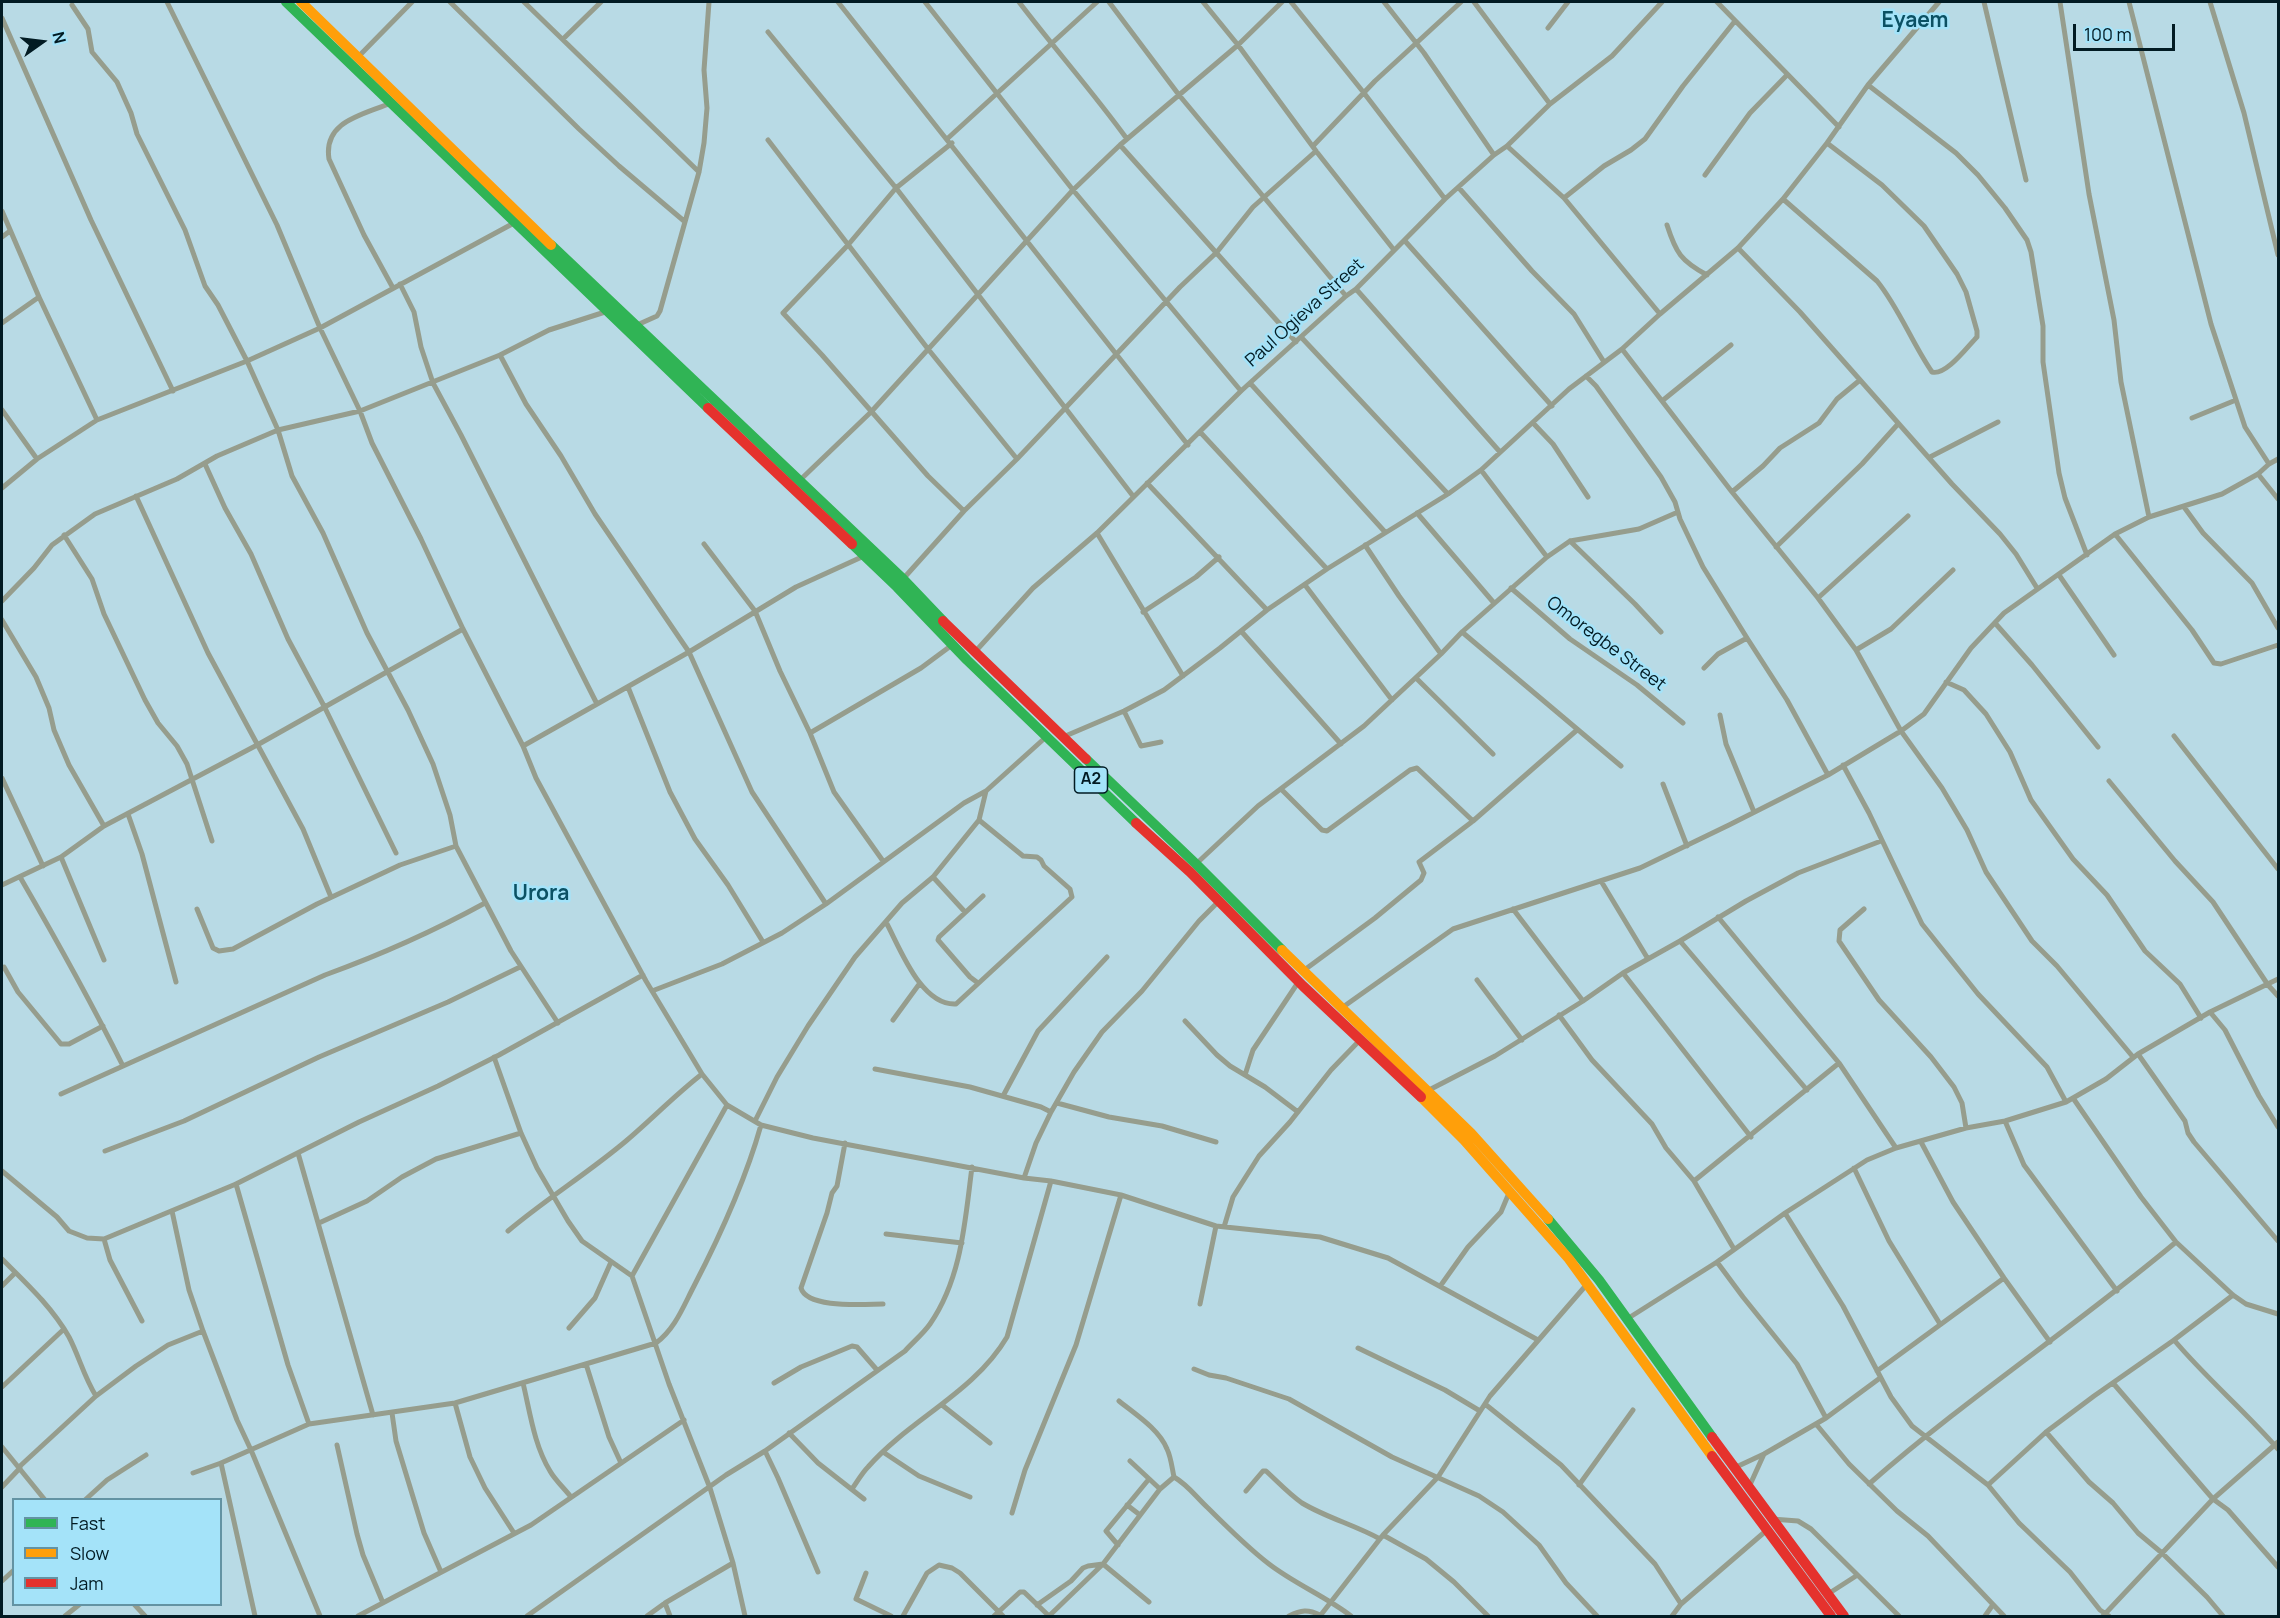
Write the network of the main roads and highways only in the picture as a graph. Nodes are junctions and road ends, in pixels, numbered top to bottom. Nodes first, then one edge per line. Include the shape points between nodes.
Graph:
1 (286, 2) edge
2 (301, 2) edge
3 (1301, 976) junction
4 (1770, 1525) junction
5 (1831, 1617) edge
6 (1844, 1617) edge

1 - 3 highway, A2 via 897,587 1046,736
2 - 3 highway, A2 via 1196,864
3 - 4 highway, A2 via 1464,1140 1569,1258
3 - 4 highway, A2 via 1343,1007 1428,1090 1577,1252 1749,1487
4 - 5 highway, A2
4 - 6 highway, A2

